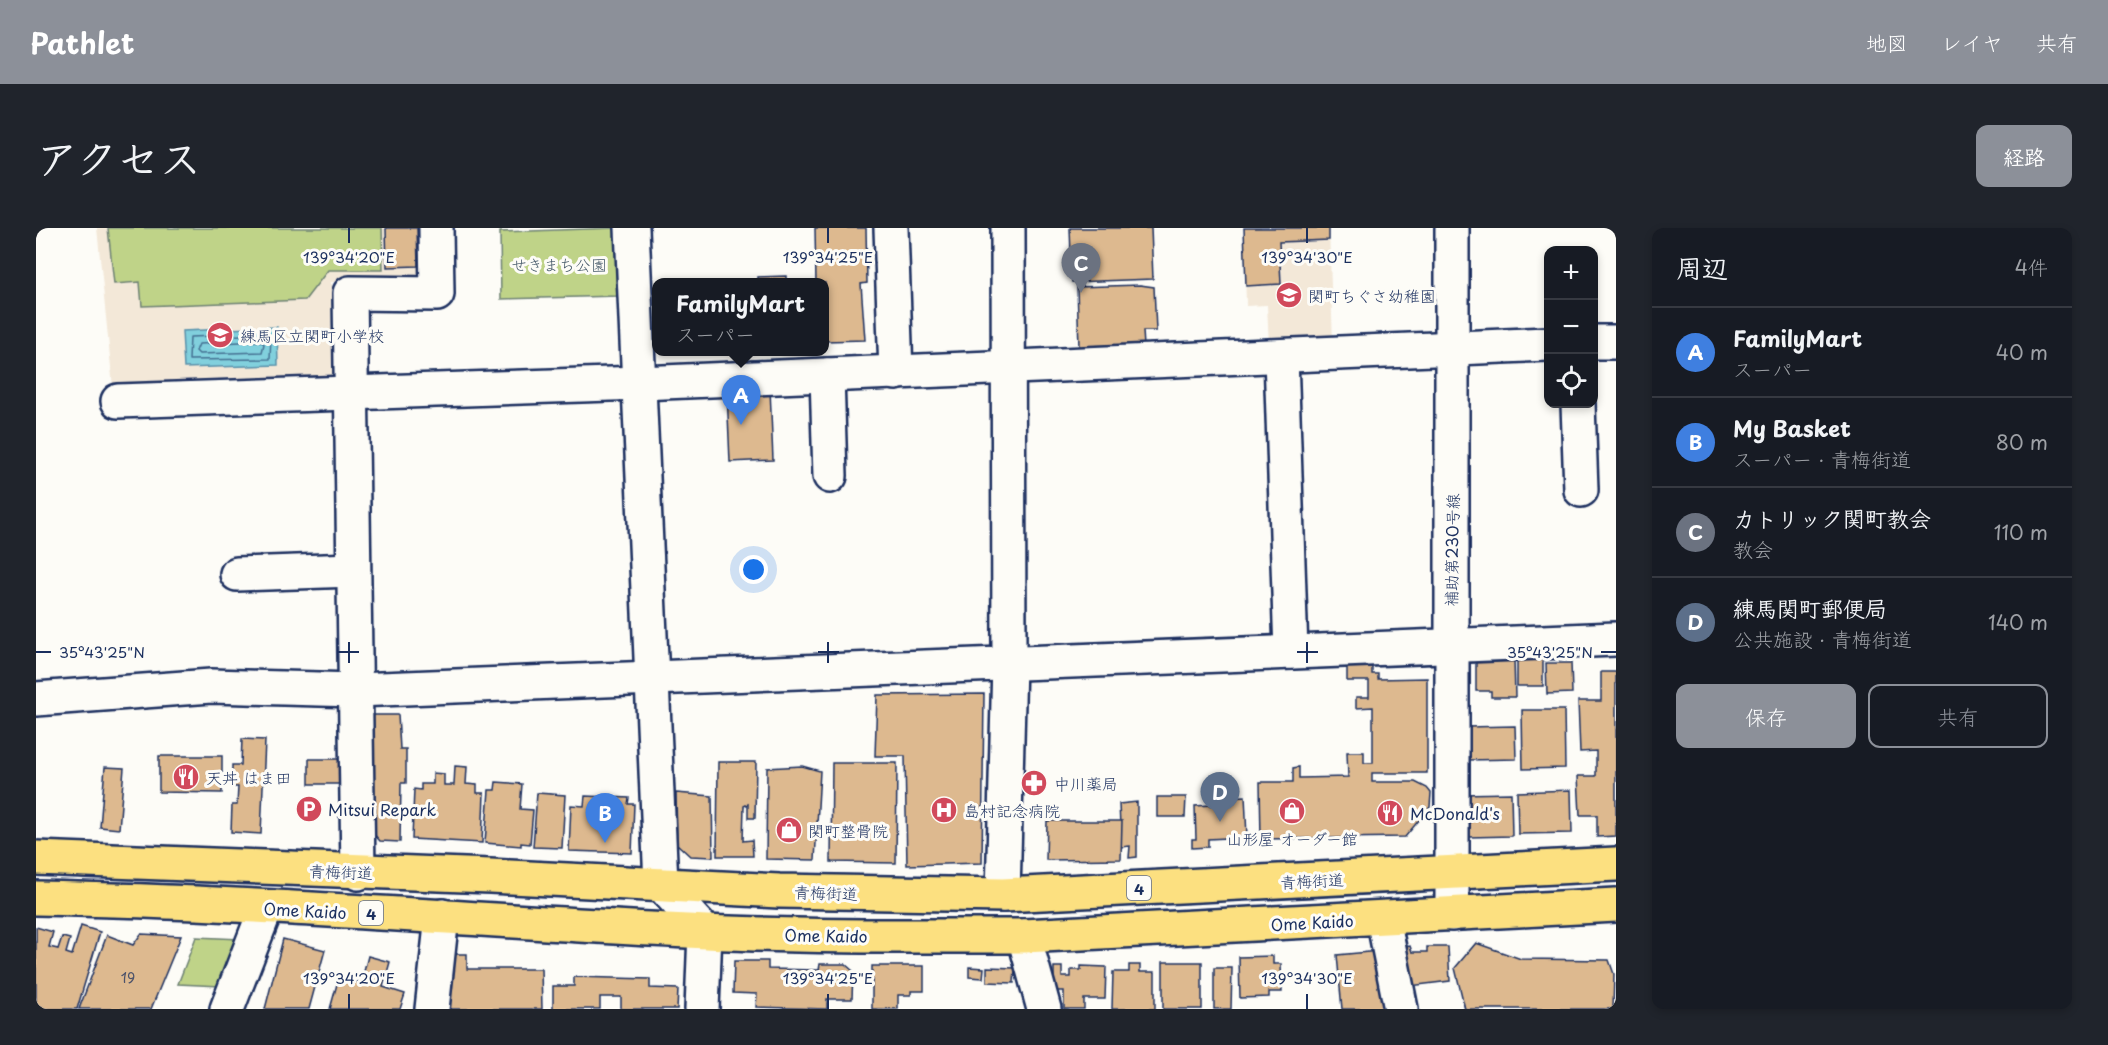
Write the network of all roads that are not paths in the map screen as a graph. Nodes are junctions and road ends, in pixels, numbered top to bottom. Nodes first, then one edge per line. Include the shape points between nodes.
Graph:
1 (436, 228) edge
2 (633, 228) edge
3 (891, 228) edge
4 (1008, 228) edge
5 (1452, 228) edge
6 (1598, 342) edge
7 (1616, 342) edge
8 (1544, 344) edge
9 (1454, 348) junction
10 (1281, 357) junction
11 (1006, 368) junction
12 (896, 373) junction
13 (827, 375) junction
14 (640, 383) junction
15 (350, 395) junction
16 (118, 401) dead end
17 (1578, 408) edge
18 (830, 476) dead end
19 (1581, 490) dead end
20 (353, 570) junction
21 (237, 574) dead end
22 (1616, 639) edge
23 (1450, 646) junction
24 (1291, 652) junction
25 (1009, 663) junction
26 (652, 678) junction
27 (356, 690) junction
28 (36, 699) edge
29 (36, 858) edge
30 (1616, 864) edge
31 (358, 873) junction
32 (1450, 873) junction
33 (661, 884) junction
34 (1003, 895) junction
35 (36, 898) edge
36 (1616, 905) edge
37 (266, 908) junction
38 (1452, 914) junction
39 (442, 916) junction
40 (1383, 918) junction
41 (705, 932) junction
42 (1024, 936) junction
43 (227, 1009) edge
44 (432, 1009) edge
45 (702, 1009) edge
46 (1044, 1009) edge
47 (1401, 1009) edge

1 - 15 street via 437,294 350,293
2 - 14 street
3 - 12 street
4 - 11 street
5 - 9 street, 補助第230号線
6 - 7 street
8 - 9 street
9 - 10 street
9 - 23 street, 補助第230号線
10 - 11 street
10 - 24 street
11 - 12 street
11 - 25 street
12 - 13 street
13 - 14 street
13 - 18 street
14 - 15 street
14 - 26 street
15 - 16 street
15 - 20 street
17 - 19 street
20 - 21 street
20 - 27 street
22 - 23 street
23 - 24 street
23 - 32 street, 補助第230号線
24 - 25 street
25 - 26 street
25 - 34 street
26 - 27 street
26 - 33 street
27 - 28 street via 211,686
27 - 31 street
29 - 31 main road, 青梅街道 / 4
30 - 32 main road, 青梅街道 / 4
31 - 33 main road, 青梅街道 / 4
32 - 34 main road, 青梅街道 / 4
32 - 38 street, 補助第230号線
33 - 34 main road, 青梅街道 / 4
33 - 41 street
35 - 37 main road, Ome Kaido / 4
36 - 38 main road, Ome Kaido / 4
37 - 39 main road, Ome Kaido / 4
37 - 43 street
38 - 40 main road, Ome Kaido / 4
39 - 41 main road, Ome Kaido / 4
39 - 44 street
40 - 42 main road, Ome Kaido / 4
40 - 47 street
41 - 42 main road, Ome Kaido / 4
41 - 45 street
42 - 46 street

